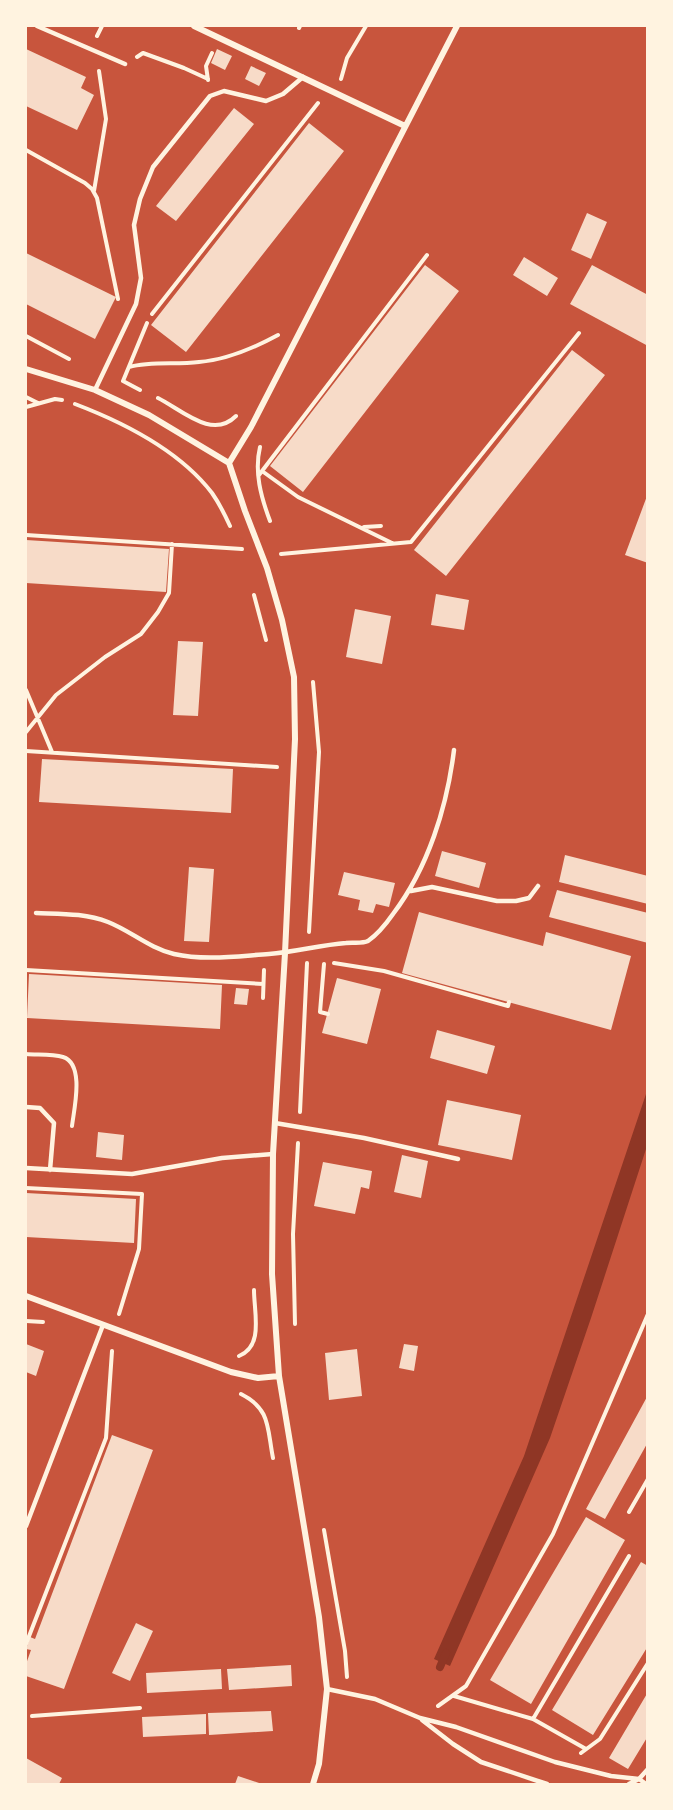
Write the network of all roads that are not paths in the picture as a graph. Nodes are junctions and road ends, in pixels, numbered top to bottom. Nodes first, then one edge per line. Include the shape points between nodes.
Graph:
1 (37, 26) edge
2 (194, 26) edge
3 (457, 26) edge
4 (125, 64) road end
5 (303, 77) junction
6 (405, 126) junction
7 (26, 369) edge
8 (95, 390) junction
9 (230, 463) junction
10 (454, 750) dead end
11 (538, 886) dead end
12 (411, 891) junction
13 (36, 913) dead end
14 (285, 953) junction
15 (26, 1107) edge
16 (275, 1124) junction
17 (273, 1154) junction
18 (458, 1159) dead end
19 (26, 1168) edge
20 (50, 1170) junction
21 (26, 1296) edge
22 (103, 1325) junction
23 (279, 1376) junction
24 (26, 1526) edge
25 (327, 1689) junction
26 (420, 1718) junction
27 (648, 1769) edge
28 (639, 1779) junction
29 (314, 1785) edge
30 (547, 1785) edge
31 (629, 1785) edge
32 (646, 1785) edge

1 - 4 lane
2 - 5 street
3 - 6 street
5 - 6 street
5 - 8 lane via 283,94 266,101 224,91 210,96 153,167 134,225 141,278 136,304
6 - 9 street
7 - 8 street
8 - 9 street via 149,415
9 - 14 street via 273,588 294,677
10 - 12 lane via 450,782 436,830
11 - 12 lane via 529,898 516,901 497,901 432,887
12 - 14 lane via 366,942
13 - 14 lane via 84,915 108,922 155,948 176,954 215,958
14 - 16 street
15 - 20 lane via 40,1108 54,1123
16 - 17 street
16 - 18 lane
17 - 20 lane via 132,1173
17 - 23 street via 272,1274
19 - 20 lane
21 - 22 street
22 - 23 street via 231,1372 258,1378
22 - 24 lane
23 - 25 street via 319,1617
25 - 26 lane via 375,1699
25 - 29 street
26 - 28 lane via 559,1763
26 - 30 lane via 481,1762
27 - 28 lane
28 - 31 lane
28 - 32 lane

